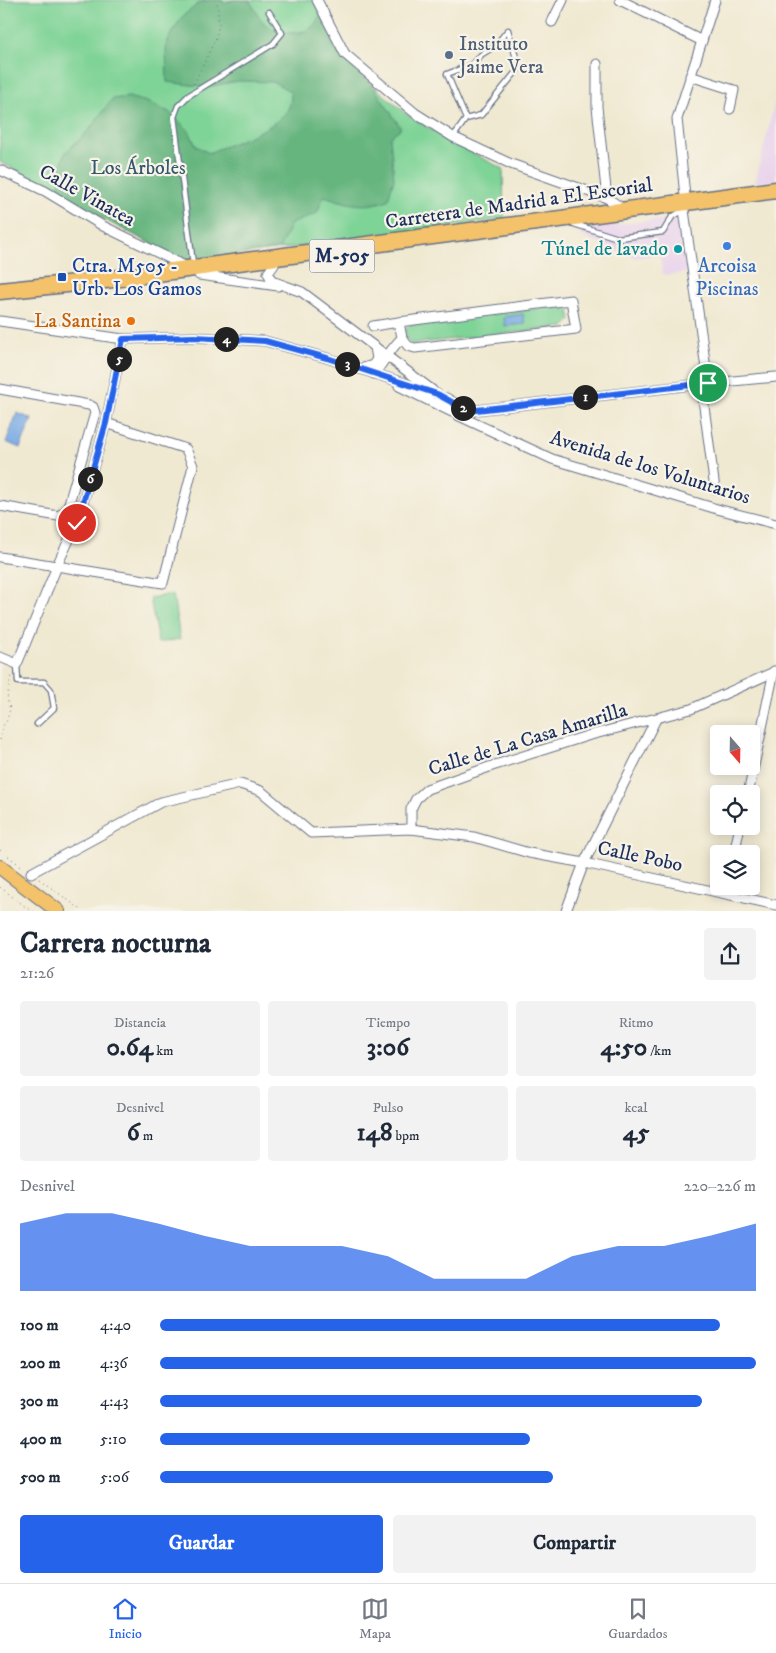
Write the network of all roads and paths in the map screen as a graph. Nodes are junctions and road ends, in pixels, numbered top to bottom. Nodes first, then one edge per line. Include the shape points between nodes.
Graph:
1 (217, 0) edge
2 (317, 0) edge
3 (564, 0) edge
4 (620, 0) edge
5 (715, 0) edge
6 (269, 12) dead end
7 (552, 22) dead end
8 (702, 41) junction
9 (597, 64) dead end
10 (690, 76) junction
11 (188, 96) junction
12 (730, 109) dead end
13 (466, 119) junction
14 (453, 137) junction
15 (0, 170) edge
16 (771, 190) edge
17 (607, 198) junction
18 (776, 198) edge
19 (683, 207) junction
20 (619, 211) junction
21 (156, 253) junction
22 (274, 265) junction
23 (194, 270) junction
24 (105, 280) junction
25 (290, 288) junction
26 (0, 291) edge
27 (0, 298) edge
28 (0, 321) edge
29 (399, 322) junction
30 (373, 326) dead end
31 (402, 338) junction
32 (123, 339) junction
33 (375, 347) junction
34 (386, 354) junction
35 (360, 369) junction
36 (374, 374) junction
37 (776, 377) edge
38 (705, 384) junction
39 (0, 389) edge
40 (437, 394) junction
41 (468, 411) junction
42 (457, 415) junction
43 (106, 423) junction
44 (488, 428) junction
45 (715, 489) dead end
46 (0, 506) edge
47 (776, 524) edge
48 (0, 557) edge
49 (58, 566) junction
50 (0, 657) edge
51 (17, 664) junction
52 (775, 671) edge
53 (656, 719) junction
54 (37, 724) dead end
55 (0, 740) edge
56 (750, 785) edge
57 (411, 829) junction
58 (0, 850) edge
59 (584, 863) junction
60 (0, 867) edge
61 (31, 873) junction
62 (710, 887) edge
63 (0, 888) edge
64 (743, 895) edge
65 (776, 905) edge
66 (31, 910) edge
67 (58, 910) edge
68 (83, 910) edge
69 (566, 910) edge

1 - 11 path via 219,25 216,38
2 - 14 street via 345,54 415,113
3 - 7 street
4 - 8 street
5 - 8 street
6 - 11 lane via 282,33 273,44
8 - 10 street
9 - 17 street via 597,107
10 - 12 street via 734,90
10 - 19 street via 677,119 685,196
11 - 23 lane via 178,106 174,117
13 - 13 lane via 481,115 519,68 508,30 495,46 470,65 447,74
13 - 14 lane
14 - 17 street via 511,164
15 - 21 street, Calle Vinatea via 45,191
16 - 19 highway, Carretera de Madrid a El Escorial / M-505
17 - 20 street via 619,206
18 - 19 highway, Carretera de Madrid a El Escorial / M-505
19 - 20 highway, Carretera de Madrid a El Escorial / M-505
19 - 22 highway, Carretera de Madrid a El Escorial / M-505
19 - 38 street
20 - 23 highway, Carretera de Madrid a El Escorial / M-505
21 - 23 street, Calle Vinatea
21 - 24 street via 157,264 152,270
22 - 23 highway, Carretera de Madrid a El Escorial / M-505
22 - 25 street, Avenida de los Voluntarios via 268,273 270,279
23 - 24 highway, Carretera de Madrid a El Escorial / M-505
23 - 25 street, Avenida de los Voluntarios
23 - 27 highway, Carretera de Madrid a El Escorial / M-505
24 - 26 highway, Carretera de Madrid a El Escorial / M-505
25 - 33 street, Avenida de los Voluntarios via 302,292
28 - 32 street
29 - 30 street
29 - 31 street
29 - 31 street via 571,300 576,329 415,348 408,346
31 - 34 street
32 - 35 street via 194,337 265,341
32 - 43 street
33 - 34 street, Avenida de los Voluntarios
33 - 35 street via 377,359 373,365
34 - 36 street
34 - 40 street, Avenida de los Voluntarios
35 - 36 street
36 - 40 street
36 - 42 street
37 - 38 street
38 - 41 street
38 - 45 street
39 - 46 street via 89,405 95,413 67,510 58,516
40 - 41 street, Avenida de los Voluntarios
40 - 42 street, Avenida de los Voluntarios
41 - 44 street, Avenida de los Voluntarios
42 - 44 street, Avenida de los Voluntarios
43 - 49 street via 77,523
43 - 49 street via 186,448 193,466 163,583
44 - 47 street, Avenida de los Voluntarios via 552,459
48 - 49 street
49 - 51 street
50 - 51 street
51 - 54 lane via 18,682 44,682 51,690 54,708
51 - 55 path via 10,676 7,699 10,709
52 - 53 street, Calle de La Casa Amarilla via 691,709
52 - 56 street
53 - 57 street, Calle de La Casa Amarilla via 587,736 427,789 411,809
53 - 59 street, Calle de La Casa Amarilla
57 - 59 street, Calle Pobo via 474,837 530,854
57 - 61 street, Calle Pobo via 311,833 261,791 240,784 161,802
58 - 61 path
59 - 62 street, Calle Pobo
59 - 69 street, Calle de La Casa Amarilla
60 - 67 main road
61 - 68 path
63 - 66 path
64 - 65 street, Calle Pobo

